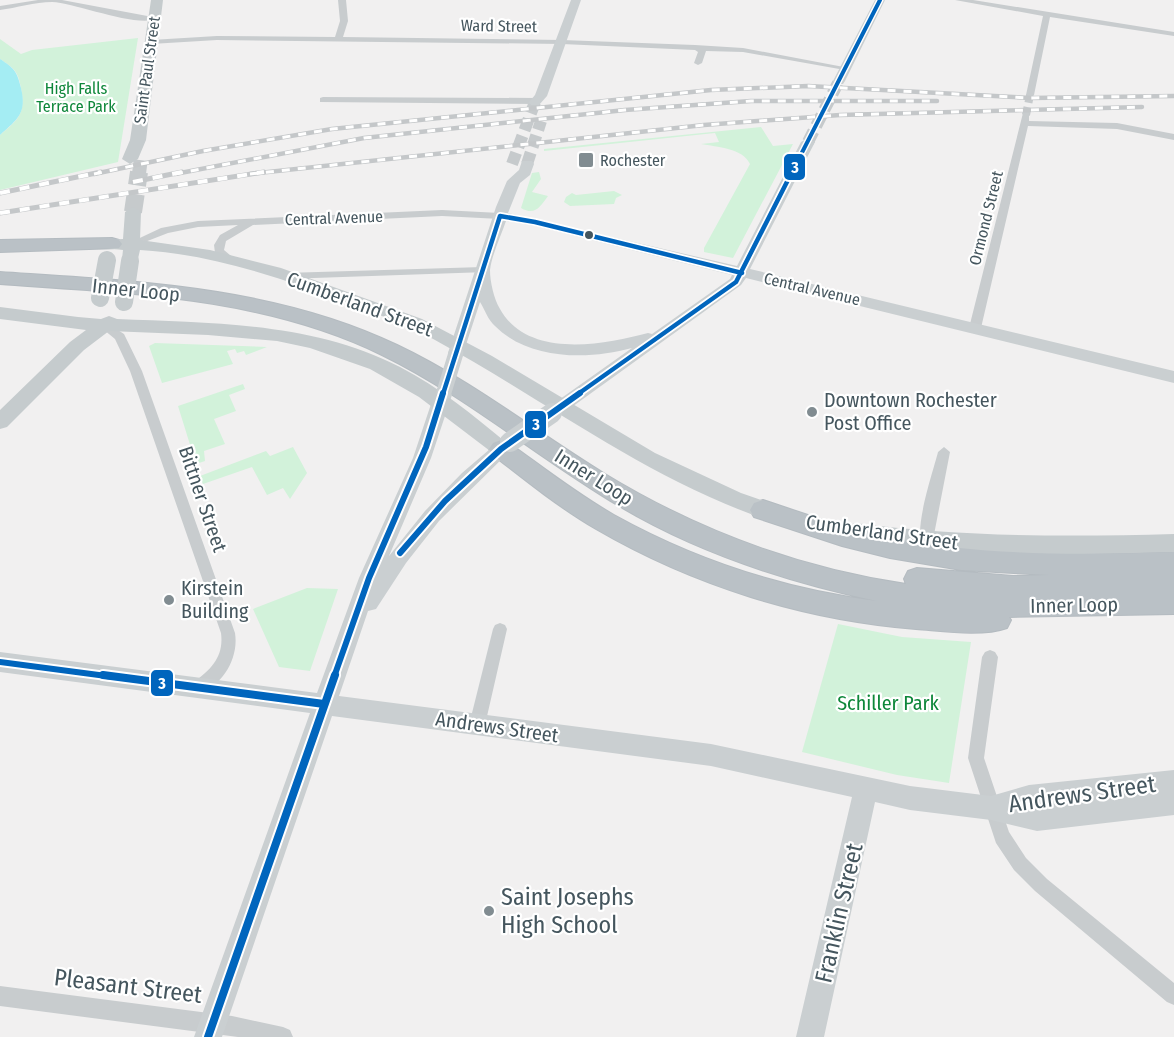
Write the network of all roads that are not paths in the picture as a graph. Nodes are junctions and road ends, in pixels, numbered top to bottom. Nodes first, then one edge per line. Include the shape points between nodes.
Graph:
1 (157, 0) edge
2 (342, 0) edge
3 (576, 0) edge
4 (880, 0) edge
5 (959, 0) edge
6 (0, 8) edge
7 (1047, 14) junction
8 (154, 18) junction
9 (1174, 34) edge
10 (338, 39) junction
11 (151, 42) junction
12 (562, 42) junction
13 (695, 47) junction
14 (698, 63) dead end
15 (845, 68) junction
16 (839, 81) tunnel mouth
17 (1030, 95) tunnel mouth
18 (323, 100) dead end
19 (540, 100) joint
20 (1174, 137) edge
21 (808, 142) tunnel mouth
22 (135, 158) tunnel mouth
23 (512, 164) tunnel mouth
24 (527, 164) tunnel mouth
25 (514, 181) junction
26 (127, 213) tunnel mouth
27 (500, 216) junction
28 (268, 221) junction
29 (0, 246) edge
30 (120, 252) junction
31 (232, 261) junction
32 (0, 268) edge
33 (483, 270) junction
34 (742, 273) junction
35 (285, 276) junction
36 (0, 278) edge
37 (0, 313) edge
38 (104, 326) junction
39 (675, 326) junction
40 (975, 328) junction
41 (458, 349) junction
42 (1174, 377) edge
43 (442, 397) junction
44 (556, 410) junction
45 (0, 422) edge
46 (505, 446) junction
47 (944, 452) dead end
48 (763, 510) junction
49 (927, 541) junction
50 (1174, 543) edge
51 (1174, 563) edge
52 (1174, 584) edge
53 (1174, 603) edge
54 (1174, 608) edge
55 (500, 629) dead end
56 (341, 656) junction
57 (990, 657) dead end
58 (0, 662) edge
59 (199, 687) junction
60 (324, 704) junction
61 (477, 725) junction
62 (1174, 781) edge
63 (865, 788) junction
64 (1174, 803) edge
65 (991, 808) junction
66 (1174, 995) edge
67 (0, 996) edge
68 (211, 1030) edge
69 (283, 1037) edge
70 (810, 1037) edge

1 - 8 main road, Saint Paul Street
2 - 10 street via 344,21
3 - 12 main road
4 - 15 main road
5 - 7 street
6 - 8 street via 52,0
7 - 9 street
7 - 17 street
8 - 11 main road, Saint Paul Street
10 - 11 street, Ward Street via 206,38
10 - 12 street, Ward Street
11 - 22 main road, Saint Paul Street
12 - 13 street, Ward Street
12 - 19 main road
13 - 14 street via 702,51
13 - 15 street, Ward Street via 761,53
15 - 16 main road
18 - 19 street
20 - 40 street, Ormond Street via 1117,126 1025,119
21 - 34 main road
23 - 25 main road via 509,173
24 - 25 main road via 525,172
25 - 27 main road
26 - 30 main road
27 - 28 street, Central Avenue via 442,213
27 - 33 main road
27 - 34 main road, Central Avenue
28 - 30 street, Central Avenue via 185,225 165,230
28 - 31 street, Central Avenue via 223,237 219,251
29 - 30 highway
30 - 31 main road, Cumberland Street via 178,249
30 - 38 main road, bridge via 100,298
30 - 38 main road, bridge via 124,302
31 - 35 main road, Cumberland Street
32 - 52 highway, Inner Loop via 235,290 298,303 360,322 459,369 659,498 738,534 816,558 888,574 981,586
33 - 35 street
33 - 39 main road via 486,298 497,318 517,335 547,347 573,351 608,349 644,340
33 - 41 main road
34 - 39 main road via 731,286
34 - 40 main road, Central Avenue
35 - 41 main road, Cumberland Street via 441,334
36 - 53 highway, Inner Loop via 230,301 292,314 352,333 410,359 469,393 582,471 651,512 731,549 821,578 885,592 982,604
37 - 38 main road
38 - 43 main road via 229,328 296,337 378,364
38 - 45 main road via 77,346
38 - 59 street, Bittner Street via 120,337 136,371 230,646 217,672
39 - 44 main road
40 - 42 main road, Central Avenue
41 - 43 main road, bridge
41 - 44 main road, Cumberland Street
43 - 46 main road
43 - 56 main road via 422,458 376,560
44 - 46 main road, bridge
44 - 48 main road, Cumberland Street via 660,467
46 - 54 highway via 583,508 635,539 723,577 796,599 880,614 950,620
46 - 56 main road via 445,501 405,547
47 - 49 street
48 - 49 main road, Cumberland Street via 849,532
48 - 51 highway via 863,542 958,559 1042,565
49 - 50 main road, Cumberland Street via 1027,547
55 - 61 street
56 - 60 main road
57 - 65 street via 976,759
58 - 59 main road, Andrews Street
59 - 60 main road, Andrews Street
60 - 61 main road, Andrews Street
60 - 68 main road
61 - 63 main road, Andrews Street via 711,755
62 - 65 main road, Andrews Street via 1029,797
63 - 65 main road, Andrews Street
63 - 70 main road, Franklin Street
64 - 65 main road, Andrews Street via 1037,819
65 - 66 street via 1006,845 1030,874
67 - 68 street, Pleasant Street
68 - 69 street, Pleasant Street

